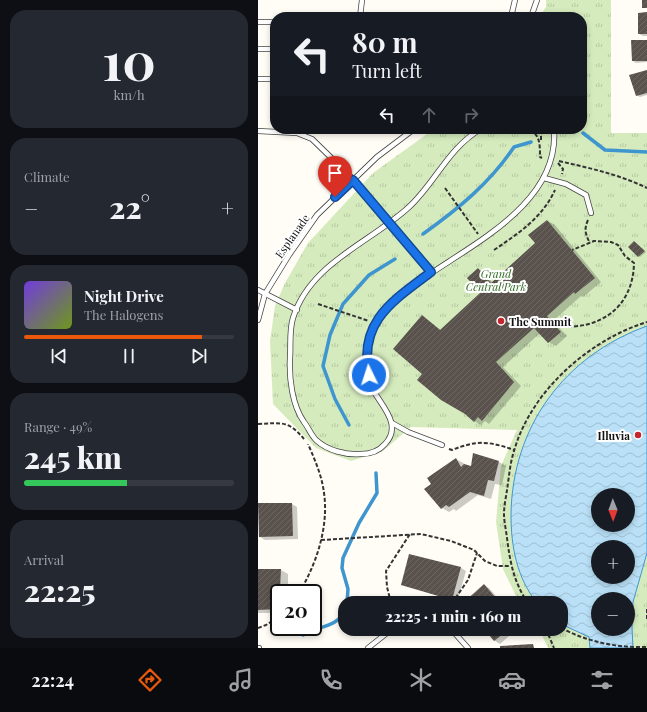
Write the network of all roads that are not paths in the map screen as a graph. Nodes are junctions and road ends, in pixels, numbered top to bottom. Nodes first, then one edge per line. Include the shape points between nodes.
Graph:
1 (362, 0) edge
2 (515, 0) edge
3 (537, 0) edge
4 (361, 12) edge
5 (512, 12) edge
6 (533, 12) edge
7 (258, 22) edge
8 (270, 22) edge
9 (258, 48) edge
10 (270, 48) edge
11 (258, 79) edge
12 (270, 79) edge
13 (258, 131) edge
14 (270, 132) edge
15 (300, 134) edge
16 (407, 134) edge
17 (473, 134) edge
18 (555, 134) edge
19 (544, 178) junction
20 (353, 180) junction
21 (591, 213) road end
22 (388, 223) junction
23 (431, 272) junction
24 (258, 290) edge
25 (265, 294) junction
26 (297, 310) junction
27 (258, 320) edge
28 (392, 423) junction
29 (442, 444) road end
30 (383, 636) edge
31 (457, 636) edge
32 (368, 648) edge
33 (468, 648) edge

1 - 4 lane
2 - 5 lane
3 - 6 lane
7 - 8 lane
9 - 10 lane
11 - 12 lane
13 - 14 lane
15 - 20 lane via 312,139
16 - 20 lane, Esplanade via 377,157
17 - 22 lane via 448,158 409,207
18 - 19 lane via 555,161
19 - 21 lane via 566,184 586,195
19 - 23 lane via 522,208 482,239
20 - 22 lane
20 - 25 lane, Esplanade via 317,215
22 - 23 lane
22 - 26 lane via 322,272 306,291
23 - 28 lane via 390,304 374,323 368,346 366,365 371,386 383,403
24 - 25 lane
25 - 26 lane
25 - 27 lane, Esplanade
26 - 28 lane via 292,319 290,364 293,394 300,417 316,440 335,452 373,452 379,450 390,438
28 - 29 lane via 408,432
30 - 32 lane
31 - 33 lane

